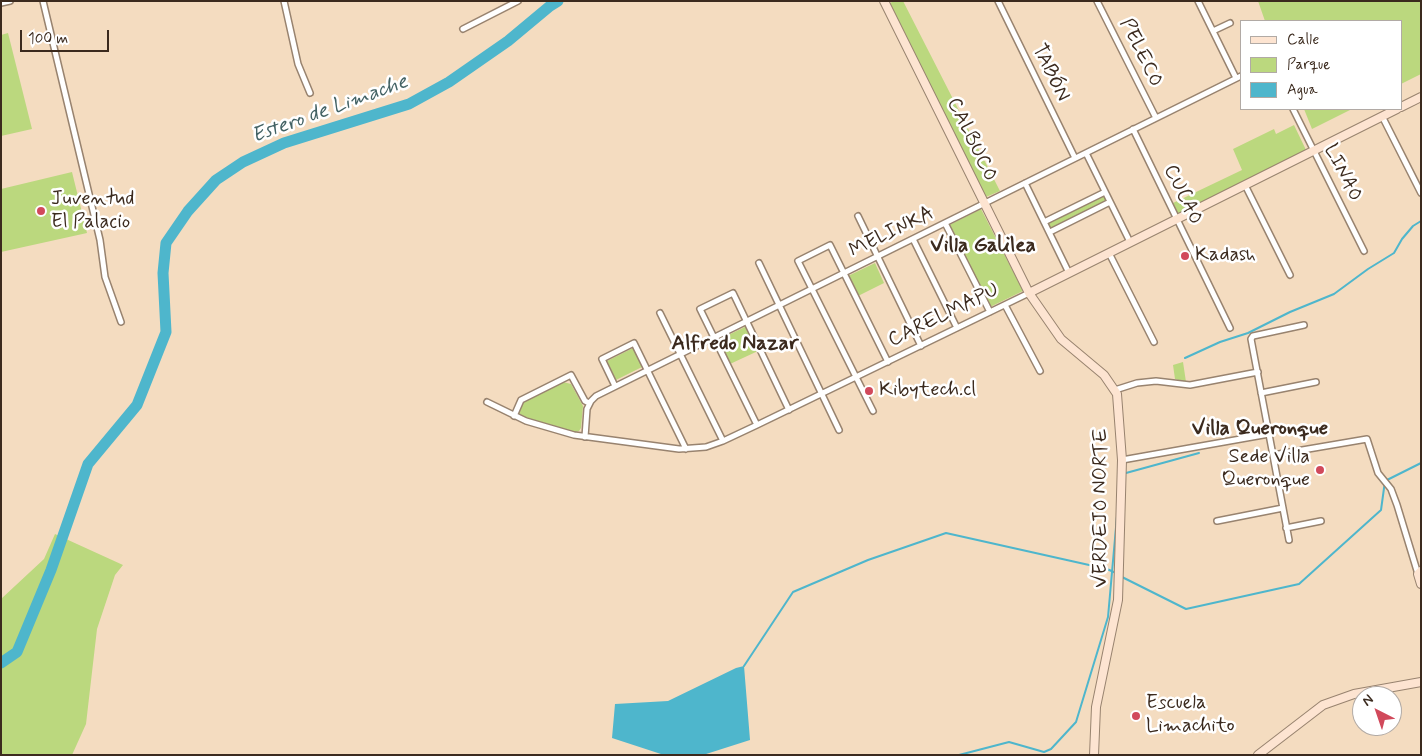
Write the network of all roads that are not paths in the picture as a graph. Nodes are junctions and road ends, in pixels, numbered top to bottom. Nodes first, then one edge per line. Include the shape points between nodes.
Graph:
1 (10, 1) edge
2 (43, 1) edge
3 (284, 1) edge
4 (518, 1) edge
5 (884, 1) edge
6 (998, 1) edge
7 (1098, 1) edge
8 (1198, 1) edge
9 (1, 3) edge
10 (1230, 23) dead end
11 (463, 29) dead end
12 (1213, 32) junction
13 (1238, 77) edge
14 (310, 93) dead end
15 (1421, 97) edge
16 (1402, 106) edge
17 (1293, 110) edge
18 (1395, 110) edge
19 (1382, 116) junction
20 (1156, 118) junction
21 (1134, 129) junction
22 (1313, 151) junction
23 (1086, 153) junction
24 (1075, 158) junction
25 (1025, 183) junction
26 (1245, 185) junction
27 (1105, 192) junction
28 (1421, 193) edge
29 (1110, 202) junction
30 (984, 204) junction
31 (858, 216) dead end
32 (1177, 219) junction
33 (1044, 222) junction
34 (945, 223) junction
35 (1050, 232) junction
36 (913, 239) junction
37 (1130, 242) junction
38 (1364, 251) dead end
39 (1109, 253) junction
40 (877, 257) junction
41 (759, 263) dead end
42 (1069, 272) junction
43 (844, 273) junction
44 (1290, 275) dead end
45 (812, 289) junction
46 (1029, 293) junction
47 (780, 305) junction
48 (1005, 305) junction
49 (990, 312) junction
50 (660, 313) dead end
51 (746, 321) junction
52 (121, 322) dead end
53 (1304, 326) dead end
54 (956, 328) junction
55 (1230, 328) dead end
56 (714, 338) junction
57 (1154, 342) dead end
58 (921, 346) junction
59 (681, 354) junction
60 (888, 362) junction
61 (648, 370) junction
62 (1040, 371) dead end
63 (1258, 372) junction
64 (856, 377) junction
65 (1316, 382) dead end
66 (616, 386) junction
67 (1115, 390) junction
68 (1261, 392) junction
69 (822, 394) junction
70 (486, 402) dead end
71 (589, 403) junction
72 (789, 410) junction
73 (873, 410) dead end
74 (514, 416) junction
75 (756, 426) junction
76 (839, 430) dead end
77 (1269, 434) junction
78 (584, 437) junction
79 (723, 441) junction
80 (686, 449) junction
81 (1273, 455) junction
82 (1122, 460) junction
83 (1283, 508) junction
84 (1216, 521) dead end
85 (1321, 521) dead end
86 (1286, 528) junction
87 (1289, 540) dead end
88 (1420, 572) edge
89 (1421, 584) edge
90 (1421, 682) edge
91 (1094, 755) edge
92 (1258, 755) edge

1 - 9 street
2 - 52 street via 100,240 105,277
3 - 14 street via 298,64
4 - 11 street
5 - 30 street, CALBUCO
6 - 24 street, TABÓN
7 - 20 street, PELECO
8 - 12 street
10 - 12 street
12 - 13 street
13 - 20 street, MELINKA
15 - 16 street
17 - 22 street, LINAO
18 - 19 street, CARELMAPU
19 - 22 street, CARELMAPU
19 - 28 street
20 - 21 street, MELINKA
21 - 23 street, MELINKA
21 - 32 street, CUCAO
22 - 26 street, CARELMAPU
22 - 38 street, LINAO
23 - 24 street, MELINKA
23 - 27 street
24 - 25 street, MELINKA
25 - 30 street, MELINKA
25 - 33 street
26 - 32 street, CARELMAPU
26 - 44 street
27 - 29 street
27 - 33 street
29 - 35 street
29 - 37 street
30 - 34 street, MELINKA
30 - 46 street, CALBUCO
31 - 40 street
32 - 37 street, CARELMAPU
32 - 55 street, CUCAO
33 - 35 street
34 - 36 street, MELINKA
34 - 49 street
35 - 42 street
36 - 40 street, MELINKA
36 - 54 street
37 - 39 street, CARELMAPU
39 - 42 street, CARELMAPU
39 - 57 street
40 - 43 street, MELINKA
40 - 58 street
41 - 47 street
42 - 46 street, CARELMAPU
43 - 45 street, MELINKA
43 - 45 street via 830,245 798,261
43 - 60 street
45 - 47 street, MELINKA
45 - 64 street
46 - 48 street, CARELMAPU
46 - 67 street via 1064,342 1100,372
47 - 51 street, MELINKA
47 - 69 street
48 - 49 street, CARELMAPU
48 - 62 street
49 - 54 street, CARELMAPU
50 - 59 street
51 - 56 street, MELINKA
51 - 56 street via 733,293 700,309
51 - 72 street
53 - 63 street via 1253,336
54 - 58 street, CARELMAPU
56 - 59 street, MELINKA
56 - 75 street
58 - 60 street, CARELMAPU
59 - 61 street, MELINKA
59 - 79 street
60 - 64 street, CARELMAPU
61 - 66 street, MELINKA
61 - 66 street via 634,343 602,359
61 - 80 street
63 - 67 street via 1190,384 1137,383
63 - 68 street
64 - 69 street, CARELMAPU
64 - 73 street
65 - 68 street
66 - 71 street, MELINKA
67 - 82 street, VERDEJO NORTE
68 - 77 street
69 - 72 street, CARELMAPU
69 - 76 street
70 - 74 street, CARELMAPU
71 - 74 street via 572,375 521,400
71 - 78 street
72 - 75 street, CARELMAPU
74 - 78 street, CARELMAPU
75 - 79 street, CARELMAPU
77 - 81 street
77 - 82 street
78 - 80 street, CARELMAPU
79 - 80 street, CARELMAPU
81 - 83 street
81 - 88 street via 1367,439 1378,473 1391,489
82 - 91 street, VERDEJO NORTE via 1118,600 1096,707
83 - 84 street
83 - 86 street
85 - 86 street
86 - 87 street
88 - 89 street
90 - 92 street via 1336,699 1323,705

